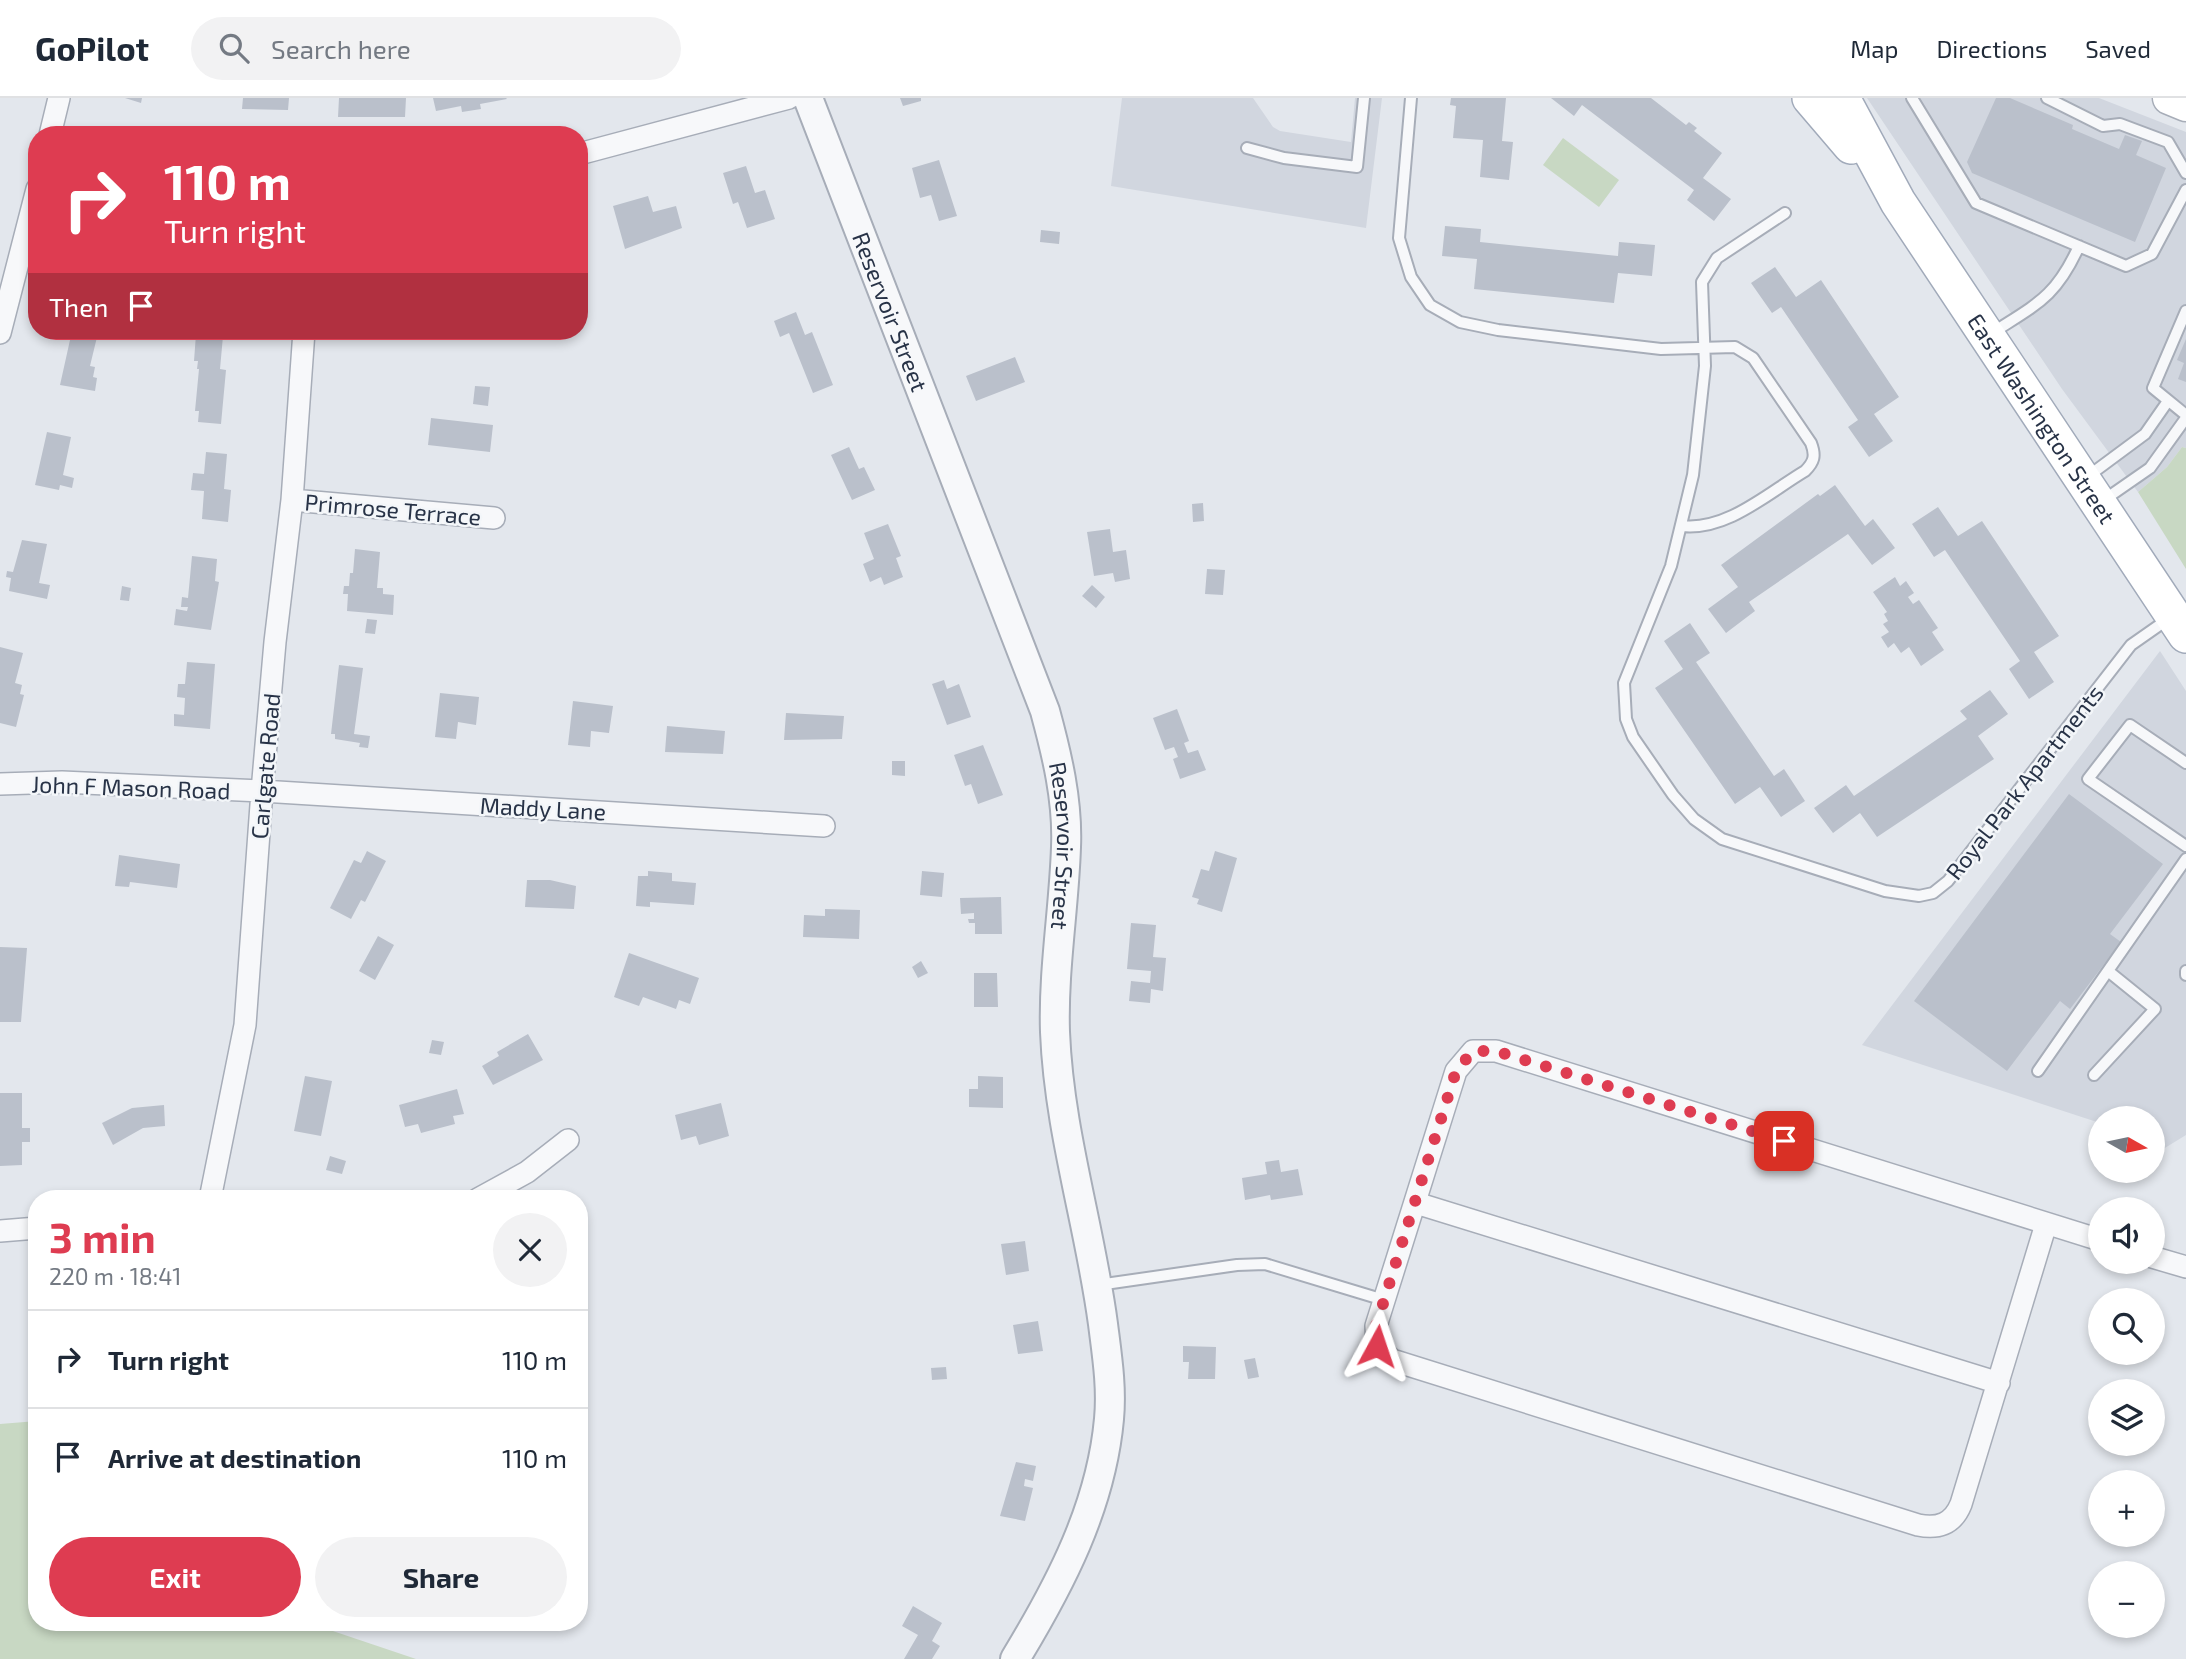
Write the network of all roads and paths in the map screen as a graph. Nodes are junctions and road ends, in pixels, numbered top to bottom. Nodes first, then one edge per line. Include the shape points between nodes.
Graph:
1 (59, 98) edge
2 (789, 98) edge
3 (808, 98) edge
4 (1364, 98) edge
5 (1411, 98) edge
6 (1810, 98) edge
7 (1842, 98) edge
8 (1912, 98) edge
9 (2169, 98) edge
10 (2050, 99) edge
11 (2186, 105) edge
12 (52, 126) edge
13 (1247, 148) dead end
14 (588, 152) edge
15 (2186, 173) edge
16 (2186, 190) edge
17 (1898, 202) junction
18 (1785, 213) dead end
19 (28, 224) edge
20 (2079, 246) junction
21 (2186, 311) edge
22 (0, 334) edge
23 (1987, 336) junction
24 (303, 340) edge
25 (1704, 346) junction
26 (2168, 401) junction
27 (2186, 417) edge
28 (2091, 491) junction
29 (292, 500) junction
30 (494, 518) dead end
31 (1682, 526) junction
32 (2179, 626) edge
33 (2186, 763) edge
34 (0, 784) edge
35 (262, 791) junction
36 (824, 826) dead end
37 (2186, 846) edge
38 (2186, 859) edge
39 (2108, 971) junction
40 (2038, 1071) dead end
41 (2094, 1075) dead end
42 (568, 1140) dead end
43 (212, 1190) edge
44 (494, 1190) edge
45 (1416, 1203) junction
46 (2046, 1224) junction
47 (28, 1229) edge
48 (0, 1231) edge
49 (2088, 1236) edge
50 (2165, 1261) edge
51 (2186, 1267) edge
52 (1098, 1284) junction
53 (1384, 1300) junction
54 (1998, 1383) junction
55 (1015, 1659) edge

1 - 12 street
2 - 14 street
3 - 52 street, Reservoir Street via 1054,743 1066,845 1056,976 1058,1082
4 - 13 lane via 1357,167 1284,158
5 - 25 lane via 1399,238 1411,277 1430,305 1460,322 1498,330 1661,349
6 - 17 main road, East Washington Street
7 - 17 main road, East Washington Street
8 - 20 lane via 1976,203
9 - 11 main road
10 - 15 lane via 2103,126 2120,124 2168,142
16 - 20 lane via 2152,254 2126,266
17 - 23 main road, East Washington Street
18 - 25 lane, Royal Park Apartments via 1731,247 1707,270 1701,295
19 - 22 street
20 - 23 lane via 2066,276 2042,301
21 - 26 lane via 2153,388
23 - 28 main road, East Washington Street
24 - 29 street, Carlgate Road
25 - 31 lane, Royal Park Apartments via 1702,404
25 - 31 lane via 1747,352 1815,453 1805,471 1726,519 1698,528
26 - 27 lane
26 - 28 lane via 2145,434
27 - 28 lane via 2150,468
28 - 32 main road, East Washington Street
29 - 30 street, Primrose Terrace
29 - 35 street, Carlgate Road
31 - 32 lane, Royal Park Apartments via 1660,596 1624,683 1626,719 1633,737 1694,820 1722,839 1885,891 1919,896 1948,881 2131,645
33 - 37 lane via 2130,725 2088,779
34 - 35 street, John F Mason Road via 62,782
35 - 36 street, Maddy Lane
35 - 43 street, Carlgate Road via 245,1025
38 - 39 lane
39 - 40 lane
39 - 41 lane via 2155,1009
42 - 44 street
45 - 46 street via 1456,1071 1473,1051 1484,1049
45 - 53 street
45 - 54 street
46 - 49 street
46 - 54 street
47 - 48 street
50 - 51 street
52 - 53 lane via 1265,1264
52 - 55 street, Reservoir Street via 1110,1386 1100,1474 1059,1584
53 - 54 street via 1376,1340 1380,1351 1392,1360 1928,1527 1948,1522 1957,1514

